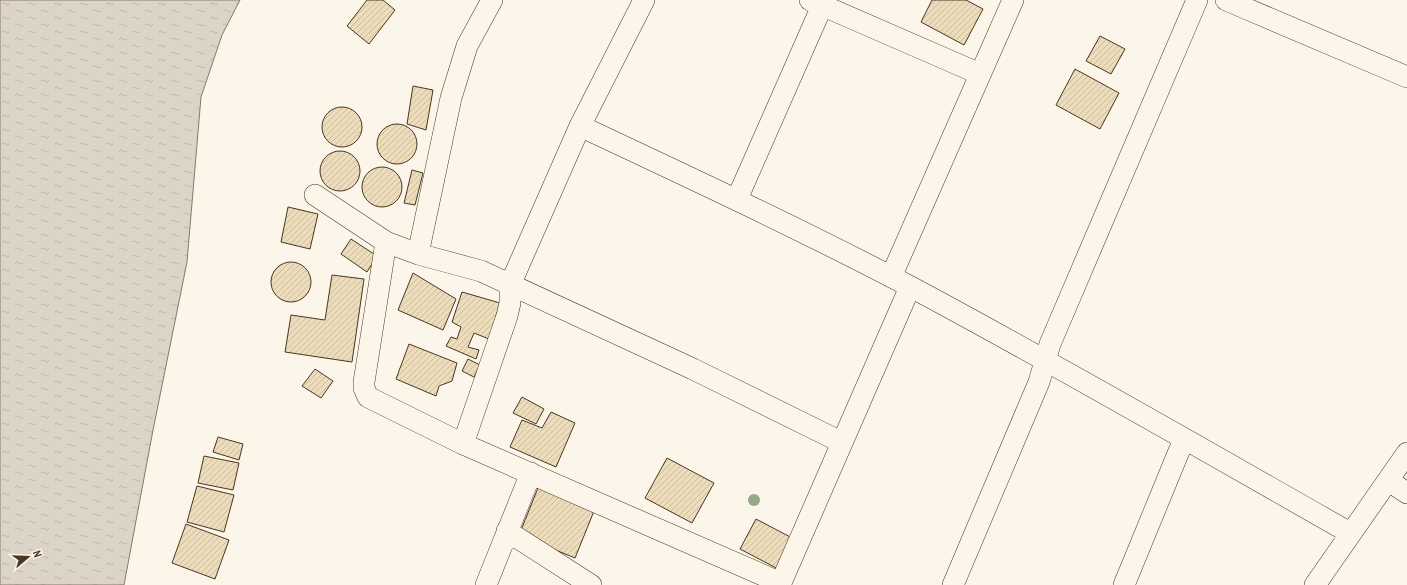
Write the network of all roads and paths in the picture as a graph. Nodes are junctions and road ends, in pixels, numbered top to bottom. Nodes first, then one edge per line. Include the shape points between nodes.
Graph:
1 (492, 0) edge
2 (644, 0) edge
3 (1013, 0) edge
4 (1197, 0) edge
5 (1226, 0) edge
6 (815, 3) edge
7 (980, 74) junction
8 (1407, 77) edge
9 (580, 126) junction
10 (315, 195) dead end
11 (737, 199) junction
12 (386, 242) junction
13 (418, 254) junction
14 (891, 277) junction
15 (510, 285) junction
16 (910, 287) junction
17 (1045, 360) junction
18 (1184, 439) junction
19 (841, 442) junction
20 (463, 444) junction
21 (1407, 453) edge
22 (531, 473) junction
23 (1389, 481) junction
24 (1407, 493) edge
25 (507, 531) junction
26 (1350, 533) junction
27 (781, 584) edge
28 (486, 585) edge
29 (591, 585) edge
30 (953, 585) edge
31 (1124, 585) edge
32 (1315, 585) edge

1 - 13 street via 467,46 451,98
2 - 9 street
3 - 7 street
4 - 17 street
5 - 8 street
6 - 7 street
6 - 11 street
7 - 14 street
9 - 11 street
9 - 15 street
10 - 12 street
11 - 14 street
12 - 13 street
12 - 20 street via 364,382 365,394 372,400
13 - 15 street via 481,271
14 - 16 street
15 - 19 street via 693,369
15 - 20 street via 507,316
16 - 17 street
16 - 19 street
17 - 18 street
17 - 30 street via 1039,382
18 - 26 street
18 - 31 street
19 - 27 street
20 - 22 street
21 - 23 street
22 - 25 street
22 - 27 street
23 - 24 street
23 - 26 street
25 - 28 street
25 - 29 street
26 - 32 street

